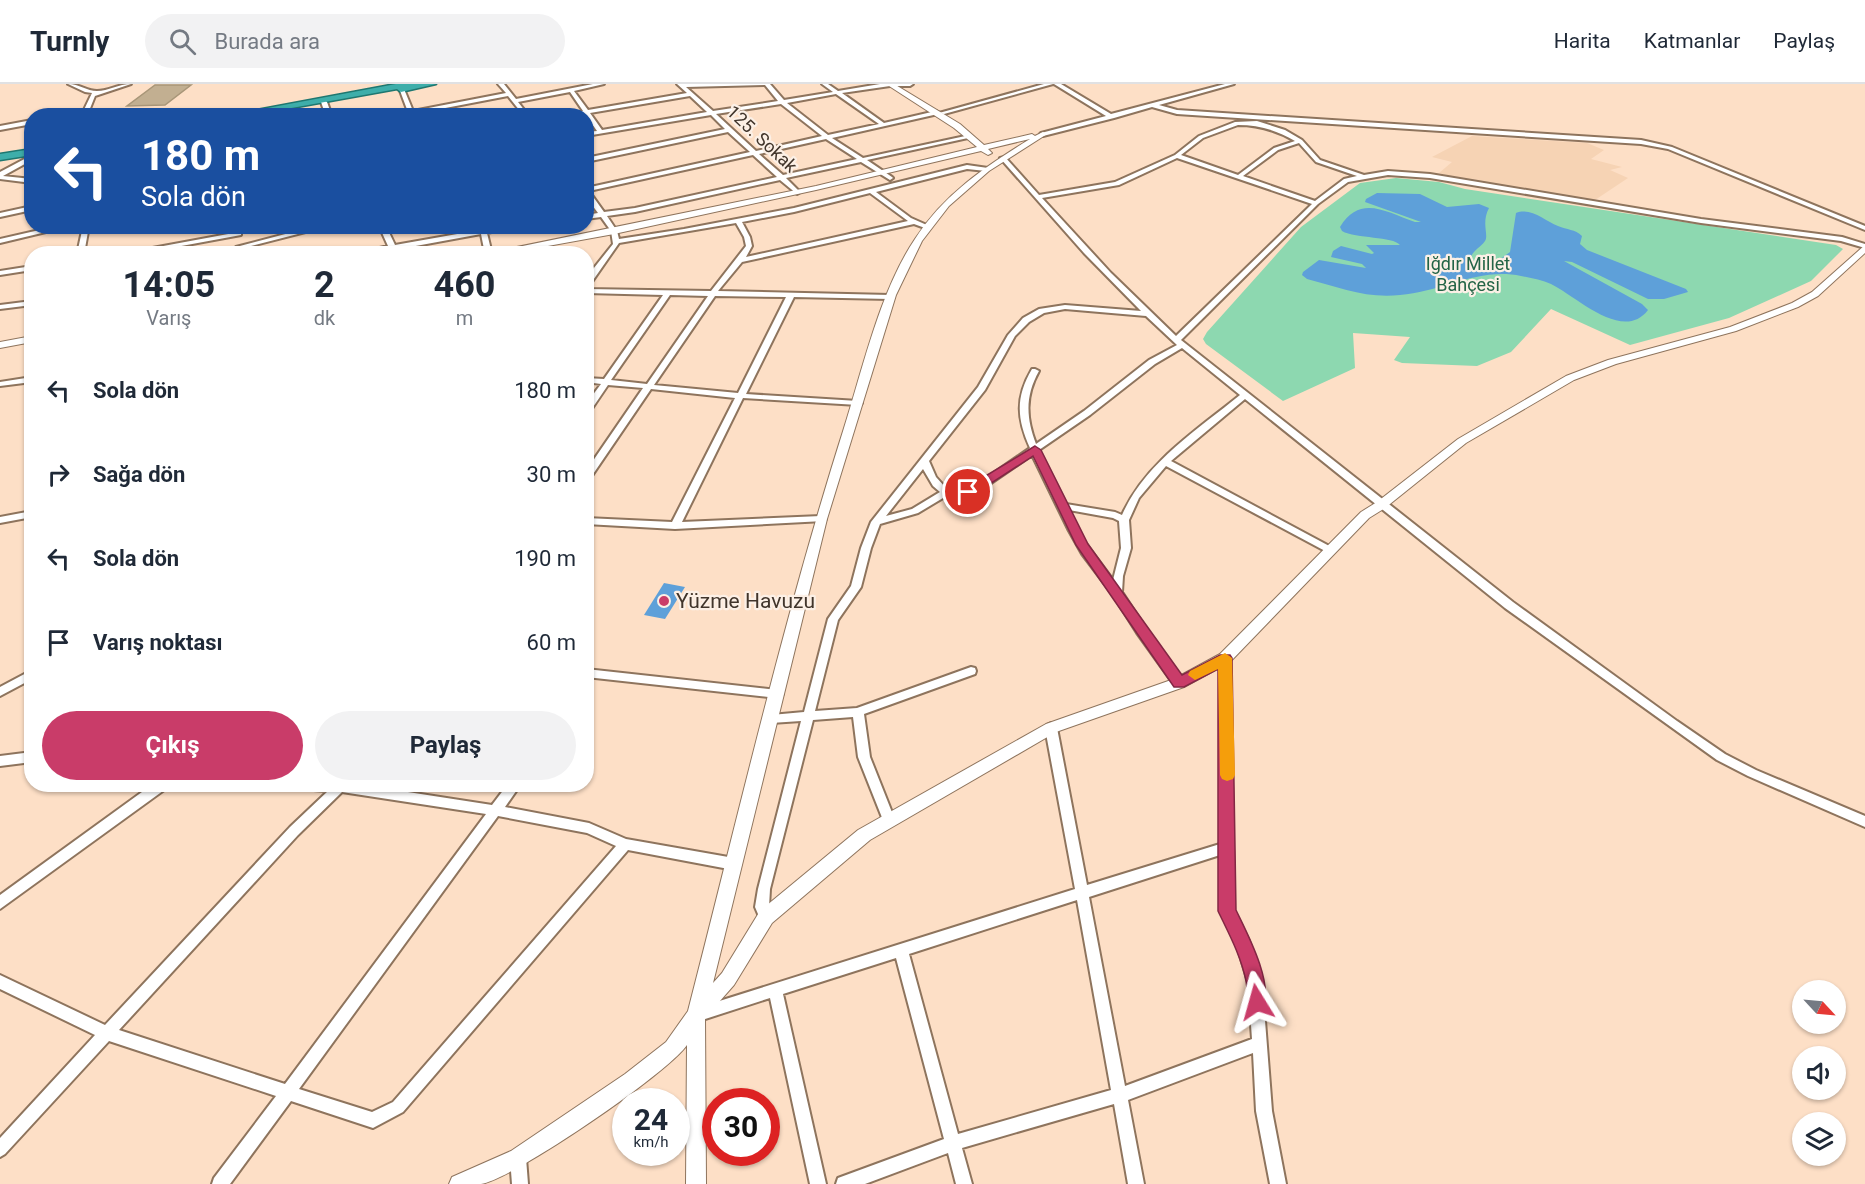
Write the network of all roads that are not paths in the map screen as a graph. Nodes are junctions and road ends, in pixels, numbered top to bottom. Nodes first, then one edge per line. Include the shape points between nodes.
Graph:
1 (71, 84) edge
2 (128, 84) edge
3 (412, 84) edge
4 (431, 84) edge
5 (501, 84) edge
6 (602, 84) edge
7 (765, 84) edge
8 (825, 84) edge
9 (890, 84) edge
10 (904, 84) edge
11 (1050, 84) edge
12 (1058, 84) edge
13 (1231, 84) edge
14 (680, 85) edge
15 (401, 89) junction
16 (571, 90) junction
17 (99, 93) junction
18 (838, 93) junction
19 (510, 94) junction
20 (690, 94) junction
21 (515, 101) junction
22 (324, 102) junction
23 (780, 102) junction
24 (1153, 105) junction
25 (87, 108) edge
26 (274, 108) edge
27 (298, 108) edge
28 (326, 108) edge
29 (409, 108) edge
30 (441, 108) edge
31 (521, 108) edge
32 (582, 108) edge
33 (594, 110) edge
34 (711, 112) junction
35 (939, 113) junction
36 (1112, 117) junction
37 (24, 124) edge
38 (594, 124) edge
39 (884, 125) junction
40 (0, 128) edge
41 (729, 130) junction
42 (600, 132) junction
43 (594, 133) edge
44 (1043, 134) joint
45 (968, 135) junction
46 (826, 138) junction
47 (1300, 141) junction
48 (24, 151) edge
49 (754, 153) junction
50 (0, 155) edge
51 (995, 155) junction
52 (1177, 156) junction
53 (594, 158) edge
54 (861, 160) junction
55 (24, 162) edge
56 (886, 175) junction
57 (0, 176) edge
58 (1240, 176) junction
59 (1362, 176) junction
60 (782, 178) junction
61 (24, 180) edge
62 (594, 189) edge
63 (798, 192) junction
64 (872, 192) junction
65 (1037, 197) junction
66 (594, 202) edge
67 (1316, 203) junction
68 (24, 210) edge
69 (0, 215) edge
70 (603, 215) junction
71 (594, 216) edge
72 (738, 221) junction
73 (913, 222) junction
74 (927, 227) junction
75 (1865, 228) edge
76 (32, 234) edge
77 (220, 234) edge
78 (297, 234) edge
79 (458, 234) edge
80 (615, 236) junction
81 (0, 241) edge
82 (162, 246) edge
83 (254, 246) edge
84 (397, 246) edge
85 (540, 246) edge
86 (562, 246) edge
87 (1865, 247) edge
88 (740, 260) junction
89 (24, 269) edge
90 (594, 271) edge
91 (0, 273) edge
92 (594, 291) edge
93 (668, 293) junction
94 (713, 293) junction
95 (790, 297) junction
96 (890, 297) junction
97 (24, 304) edge
98 (0, 307) edge
99 (1148, 314) junction
100 (24, 340) edge
101 (1179, 342) junction
102 (0, 345) edge
103 (24, 348) edge
104 (0, 352) edge
105 (1035, 371) dead end
106 (24, 380) edge
107 (594, 381) edge
108 (608, 382) junction
109 (0, 384) edge
110 (649, 387) junction
111 (1245, 395) junction
112 (740, 396) junction
113 (594, 400) edge
114 (858, 404) junction
115 (1035, 450) junction
116 (924, 461) junction
117 (1166, 462) junction
118 (594, 466) edge
119 (948, 491) junction
120 (1381, 505) junction
121 (1063, 506) junction
122 (24, 516) edge
123 (821, 519) junction
124 (0, 520) edge
125 (1124, 520) junction
126 (594, 522) edge
127 (876, 522) junction
128 (675, 526) junction
129 (1330, 550) junction
130 (1117, 592) junction
131 (1225, 658) junction
132 (971, 671) dead end
133 (594, 676) edge
134 (24, 678) edge
135 (1179, 683) junction
136 (0, 692) edge
137 (777, 694) junction
138 (858, 712) junction
139 (808, 716) junction
140 (771, 719) junction
141 (1051, 728) junction
142 (24, 758) edge
143 (0, 761) edge
144 (152, 792) edge
145 (335, 792) edge
146 (379, 792) edge
147 (510, 792) edge
148 (498, 811) junction
149 (889, 820) junction
150 (1865, 822) edge
151 (625, 843) junction
152 (1227, 848) junction
153 (734, 864) junction
154 (1082, 894) junction
155 (0, 903) edge
156 (766, 917) junction
157 (901, 950) junction
158 (0, 982) edge
159 (776, 989) junction
160 (696, 1015) junction
161 (106, 1033) junction
162 (1260, 1043) junction
163 (287, 1092) junction
164 (1120, 1095) junction
165 (953, 1143) junction
166 (0, 1149) edge
167 (519, 1158) junction
168 (219, 1184) edge
169 (459, 1184) edge
170 (520, 1184) edge
171 (696, 1184) edge
172 (818, 1184) edge
173 (844, 1184) edge
174 (964, 1184) edge
175 (1136, 1184) edge
176 (1278, 1184) edge

1 - 17 street
2 - 17 street
3 - 26 highway
4 - 15 highway
5 - 19 street
6 - 16 street
7 - 14 street
7 - 23 street
8 - 18 street
9 - 10 street
9 - 18 street
9 - 35 street
10 - 35 street
11 - 35 street
12 - 36 street
13 - 24 street
14 - 20 street, 125. Sokak
15 - 22 highway
15 - 29 street
16 - 21 street
16 - 32 street
17 - 25 street via 93,95
18 - 23 street
18 - 39 street
19 - 21 street
19 - 30 street
20 - 33 street
20 - 34 street, 125. Sokak
21 - 31 street
22 - 27 highway
22 - 28 street
23 - 34 street
23 - 46 street
24 - 36 street
24 - 75 street via 1177,112 1641,142 1670,148
34 - 41 street, 125. Sokak
34 - 42 street
35 - 39 street
35 - 45 street
35 - 51 street
36 - 44 street
37 - 40 street
38 - 42 street
39 - 46 street
41 - 49 street, 125. Sokak
41 - 53 street
42 - 43 street
44 - 51 street
45 - 51 street
45 - 54 street
46 - 49 street
46 - 54 street
47 - 52 street via 1257,123 1237,123 1201,137
47 - 58 street via 1276,149
47 - 59 street via 1318,161
48 - 50 highway
49 - 60 street, 125. Sokak
49 - 62 street
51 - 56 street
51 - 64 street via 967,168
51 - 65 street
51 - 74 street
52 - 58 street
52 - 65 street via 1117,184
54 - 56 street
54 - 60 street
55 - 57 street
56 - 63 street
56 - 80 street
57 - 61 street
58 - 67 street
59 - 67 street via 1346,180
59 - 87 street via 1430,176 1842,240
60 - 63 street, 125. Sokak
60 - 70 street
63 - 80 street
64 - 72 street
64 - 73 street
65 - 99 street
66 - 70 street
67 - 101 street
68 - 69 street
70 - 71 street
70 - 80 street
72 - 80 street
72 - 88 street via 748,246
73 - 74 street
73 - 88 street
74 - 96 street
76 - 81 street
77 - 82 street
78 - 83 street
79 - 84 street
80 - 85 street
80 - 86 street
80 - 90 street
87 - 120 street via 1815,294 1795,305 1733,329 1570,378 1462,441
88 - 94 street
89 - 91 street
92 - 93 street
93 - 94 street
93 - 108 street
94 - 95 street
94 - 110 street
95 - 96 street
95 - 112 street
96 - 114 street
97 - 98 street
99 - 101 street
99 - 116 street via 1065,307 1026,320 1012,335 982,388
100 - 102 street
101 - 111 street
101 - 115 street
103 - 104 street
105 - 115 street via 1026,386 1023,412
106 - 109 street
107 - 108 street
108 - 110 street
108 - 113 street
110 - 112 street
110 - 118 street
111 - 117 street
111 - 120 street
112 - 114 street
112 - 128 street
114 - 123 street
115 - 119 street via 975,490
115 - 121 street
116 - 119 street via 933,483
116 - 127 street
117 - 125 street via 1137,495
117 - 129 street
119 - 127 street via 915,511
120 - 129 street via 1365,515
120 - 150 street via 1509,605 1705,746 1752,773
121 - 125 street
121 - 130 street via 1082,545
122 - 124 street
123 - 128 street
123 - 137 street
125 - 130 street via 1126,548
126 - 128 street
127 - 139 street via 856,587 833,619
129 - 131 street
130 - 135 street
131 - 135 street
131 - 152 street
132 - 138 street
133 - 137 street
134 - 136 street
135 - 141 street
137 - 140 street
138 - 139 street
138 - 149 street via 864,757
139 - 140 street
139 - 156 street via 762,897
140 - 153 street
141 - 149 street
141 - 154 street
142 - 143 street
144 - 155 street
145 - 161 street
146 - 148 street
147 - 148 street
148 - 151 street via 589,828
148 - 163 street
149 - 156 street via 864,835
151 - 153 street
151 - 163 street via 398,1107 373,1120
152 - 154 street
152 - 162 street via 1227,911 1255,982
153 - 160 street
154 - 157 street
154 - 164 street
156 - 160 street via 728,979
157 - 159 street
157 - 165 street
158 - 161 street
159 - 160 street
159 - 172 street
160 - 167 street via 673,1049
160 - 171 street
161 - 163 street
161 - 166 street
162 - 164 street
162 - 176 street via 1264,1111
163 - 168 street
164 - 165 street
164 - 175 street
165 - 173 street
165 - 174 street
167 - 169 street
167 - 170 street

